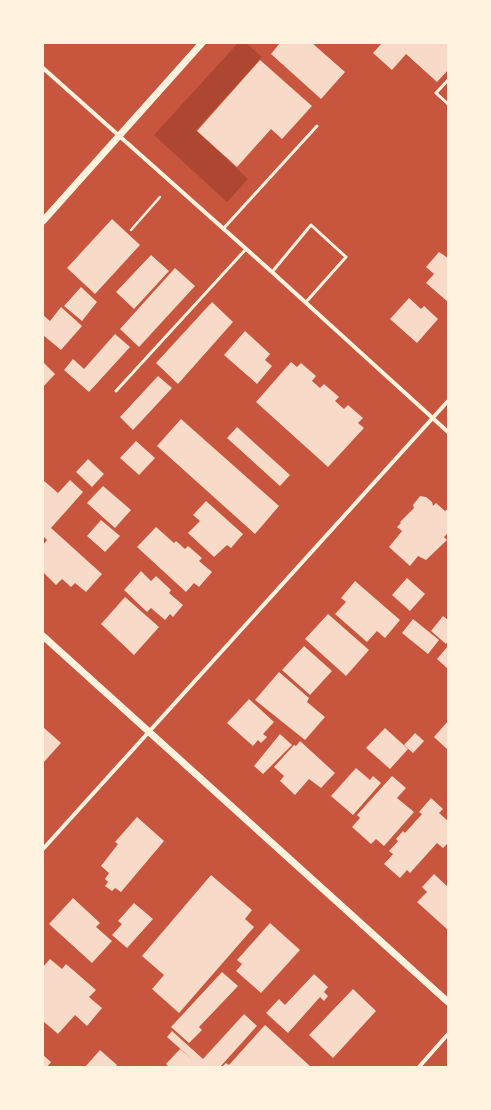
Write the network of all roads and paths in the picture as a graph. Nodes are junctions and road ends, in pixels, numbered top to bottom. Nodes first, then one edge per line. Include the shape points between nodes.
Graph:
1 (202, 43) edge
2 (43, 68) edge
3 (448, 80) edge
4 (448, 104) edge
5 (317, 126) dead end
6 (119, 136) junction
7 (160, 197) dead end
8 (43, 221) edge
9 (223, 228) junction
10 (131, 230) dead end
11 (246, 249) junction
12 (272, 272) junction
13 (306, 302) junction
14 (116, 391) dead end
15 (448, 401) edge
16 (433, 418) junction
17 (448, 432) edge
18 (43, 636) edge
19 (148, 732) junction
20 (43, 849) edge
21 (448, 1002) edge
22 (448, 1034) edge
23 (419, 1067) edge

1 - 6 street
2 - 6 street
3 - 4 lane via 436,93
5 - 9 lane
6 - 8 street
6 - 9 street
7 - 10 path
9 - 11 street
11 - 12 street
11 - 14 lane
12 - 13 street
12 - 13 lane via 311,225 346,257
13 - 16 street
15 - 16 street
16 - 17 street
16 - 19 street
18 - 19 street
19 - 20 street
19 - 21 street
22 - 23 street

